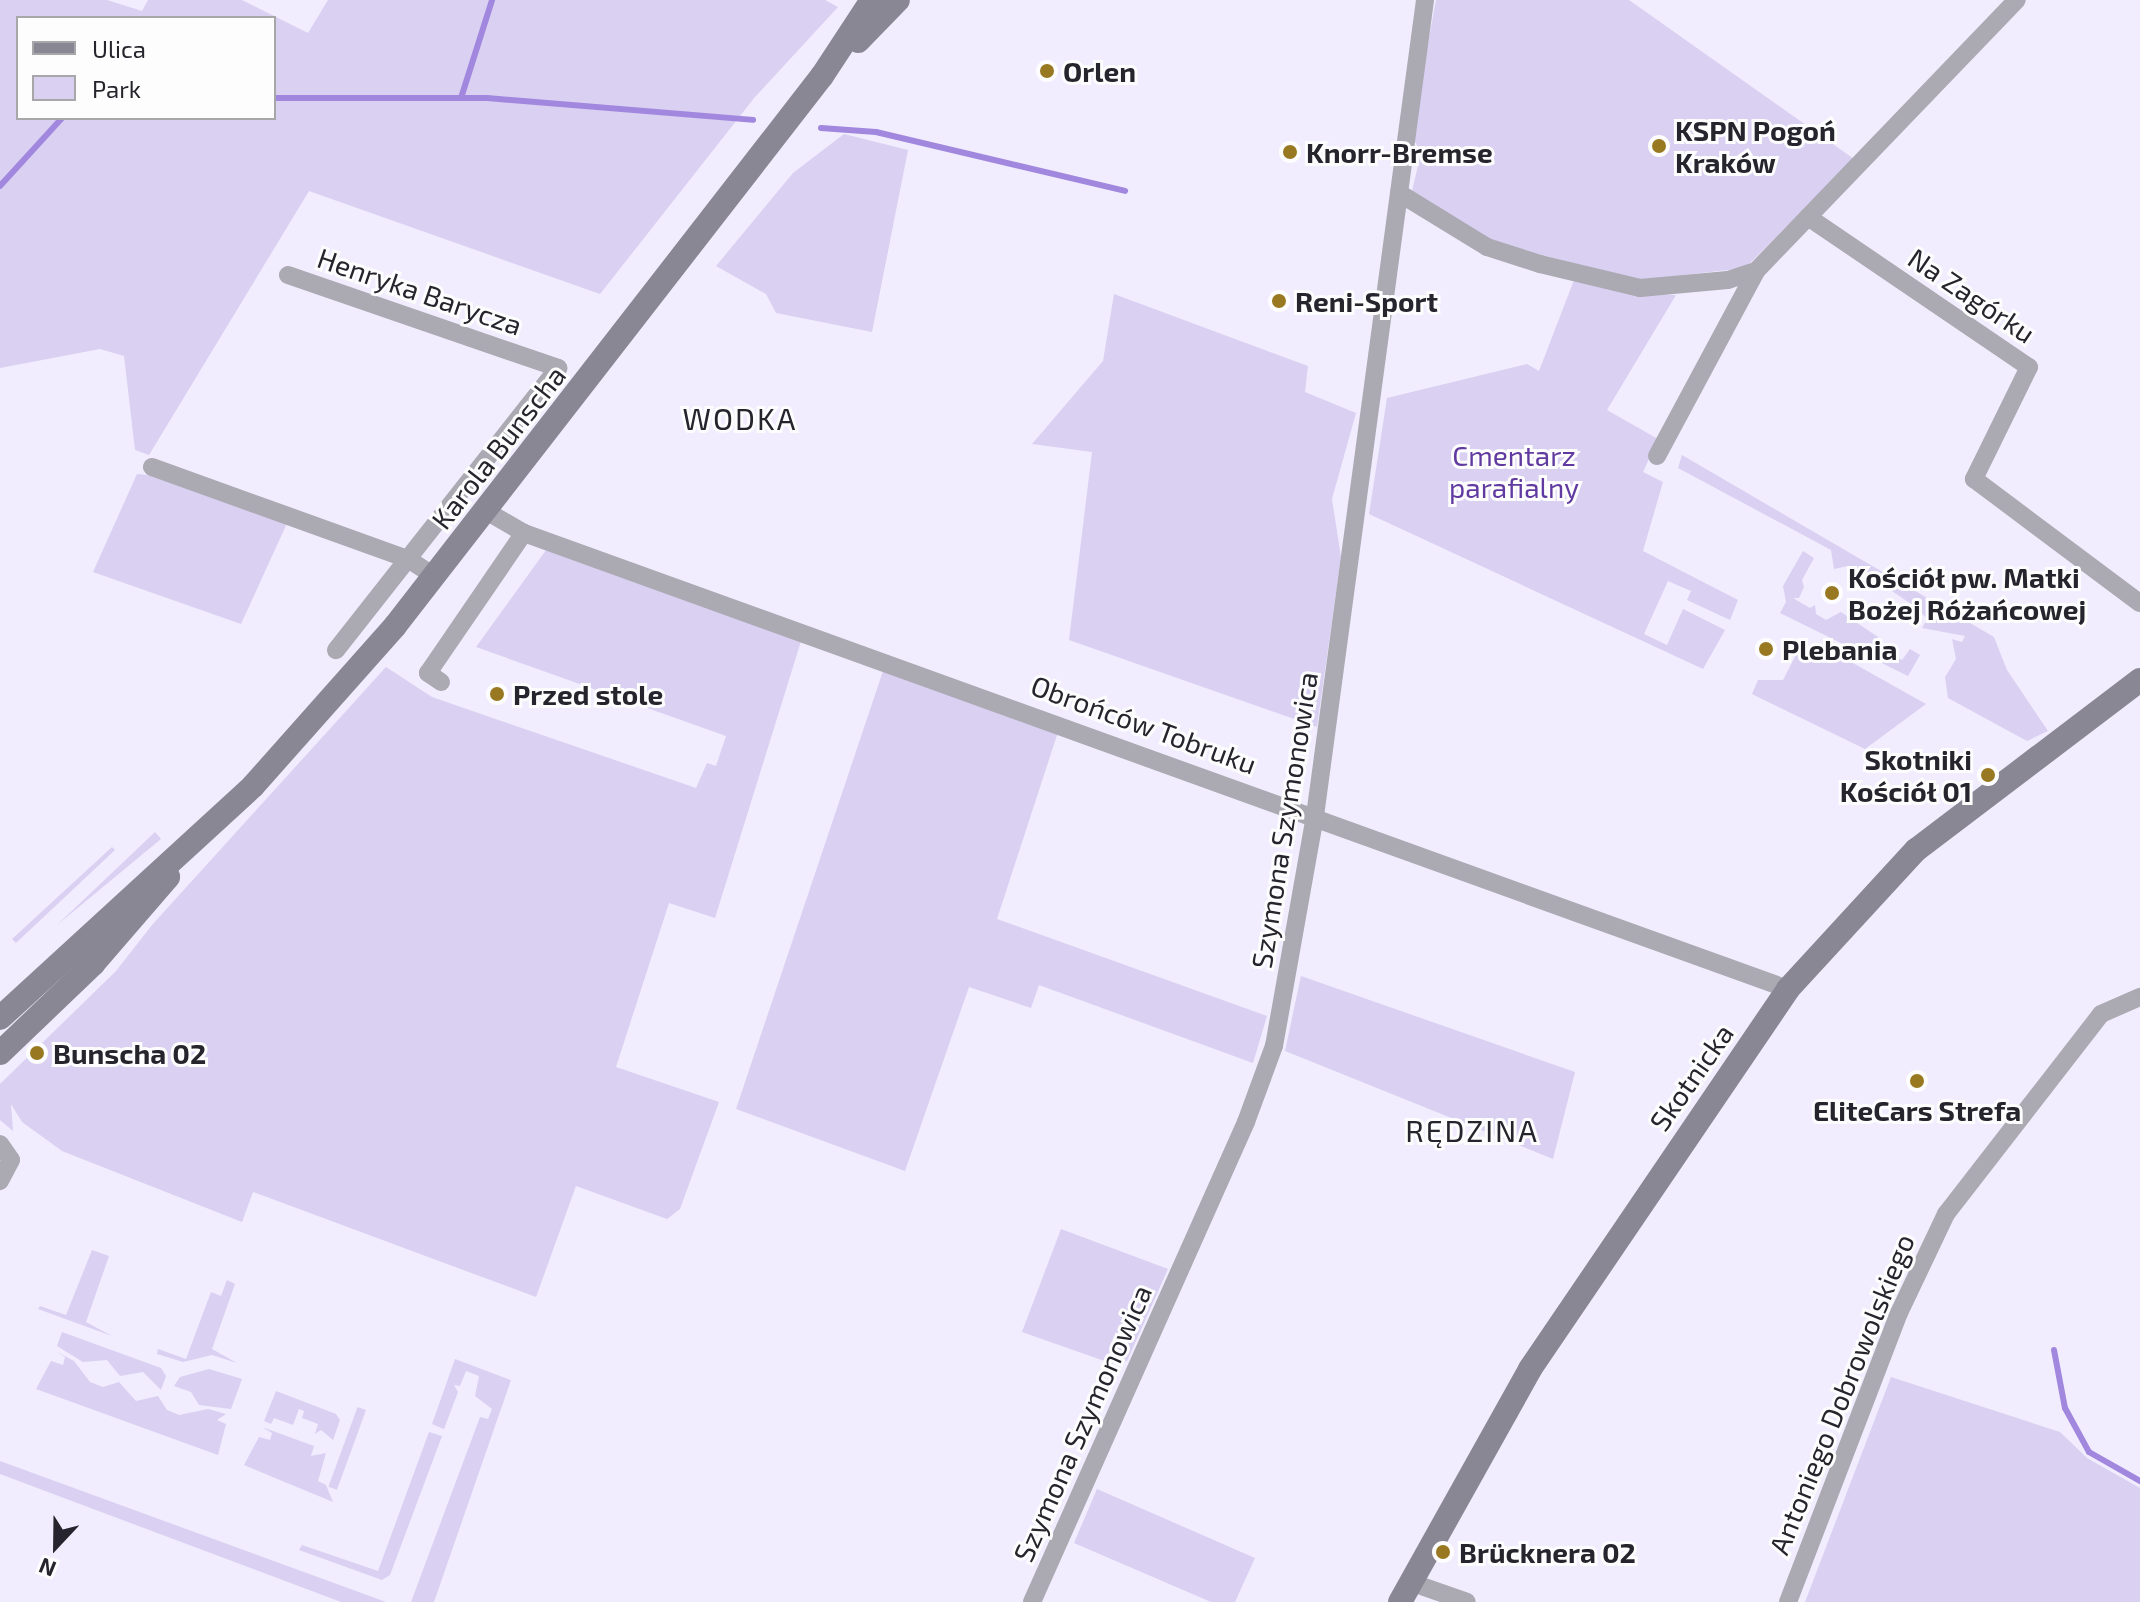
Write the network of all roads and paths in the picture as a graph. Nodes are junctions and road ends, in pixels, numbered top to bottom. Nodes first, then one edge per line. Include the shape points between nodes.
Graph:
1 (872, 0) edge
2 (898, 0) edge
3 (1425, 0) edge
4 (2017, 0) edge
5 (822, 76) junction
6 (1399, 193) junction
7 (1808, 217) junction
8 (1756, 271) junction
9 (288, 275) dead end
10 (1657, 456) dead end
11 (152, 467) dead end
12 (486, 511) junction
13 (524, 533) junction
14 (408, 559) junction
15 (436, 577) junction
16 (2140, 603) edge
17 (336, 650) dead end
18 (2140, 680) edge
19 (441, 682) dead end
20 (1315, 816) junction
21 (200, 837) junction
22 (1788, 989) junction
23 (2140, 997) edge
24 (0, 1018) edge
25 (0, 1053) edge
26 (0, 1144) edge
27 (0, 1181) edge
28 (1405, 1592) edge
29 (1032, 1602) edge
30 (1467, 1602) edge
31 (1788, 1602) edge

1 - 5 main road, Karola Bunscha
2 - 5 main road, Karola Bunscha
3 - 6 street, Szymona Szymonowica
4 - 7 street
5 - 12 main road, Karola Bunscha
6 - 8 street via 1487,247 1640,288 1708,284
6 - 20 street, Szymona Szymonowica
7 - 8 street
7 - 16 street, Na Zagórku via 2029,367 1974,479
8 - 10 street
9 - 14 street, Henryka Barycza via 558,368
11 - 14 street
12 - 13 street, Obrońców Tobruku
12 - 15 main road, Karola Bunscha
13 - 19 street via 428,673
13 - 20 street, Obrońców Tobruku
14 - 15 street
14 - 17 street, Henryka Barycza
15 - 21 main road, Karola Bunscha via 263,774
18 - 22 main road, Skotnicka via 1916,850
20 - 22 street, Obrońców Tobruku
20 - 29 street, Szymona Szymonowica via 1294,956 1267,1073
21 - 24 main road, Karola Bunscha via 126,898
21 - 25 main road, Karola Bunscha via 93,964
22 - 28 main road, Skotnicka via 1530,1369
23 - 31 street, Antoniego Dobrowolskiego via 2101,1014 1946,1214 1899,1313
26 - 27 street via 11,1160
28 - 30 street

